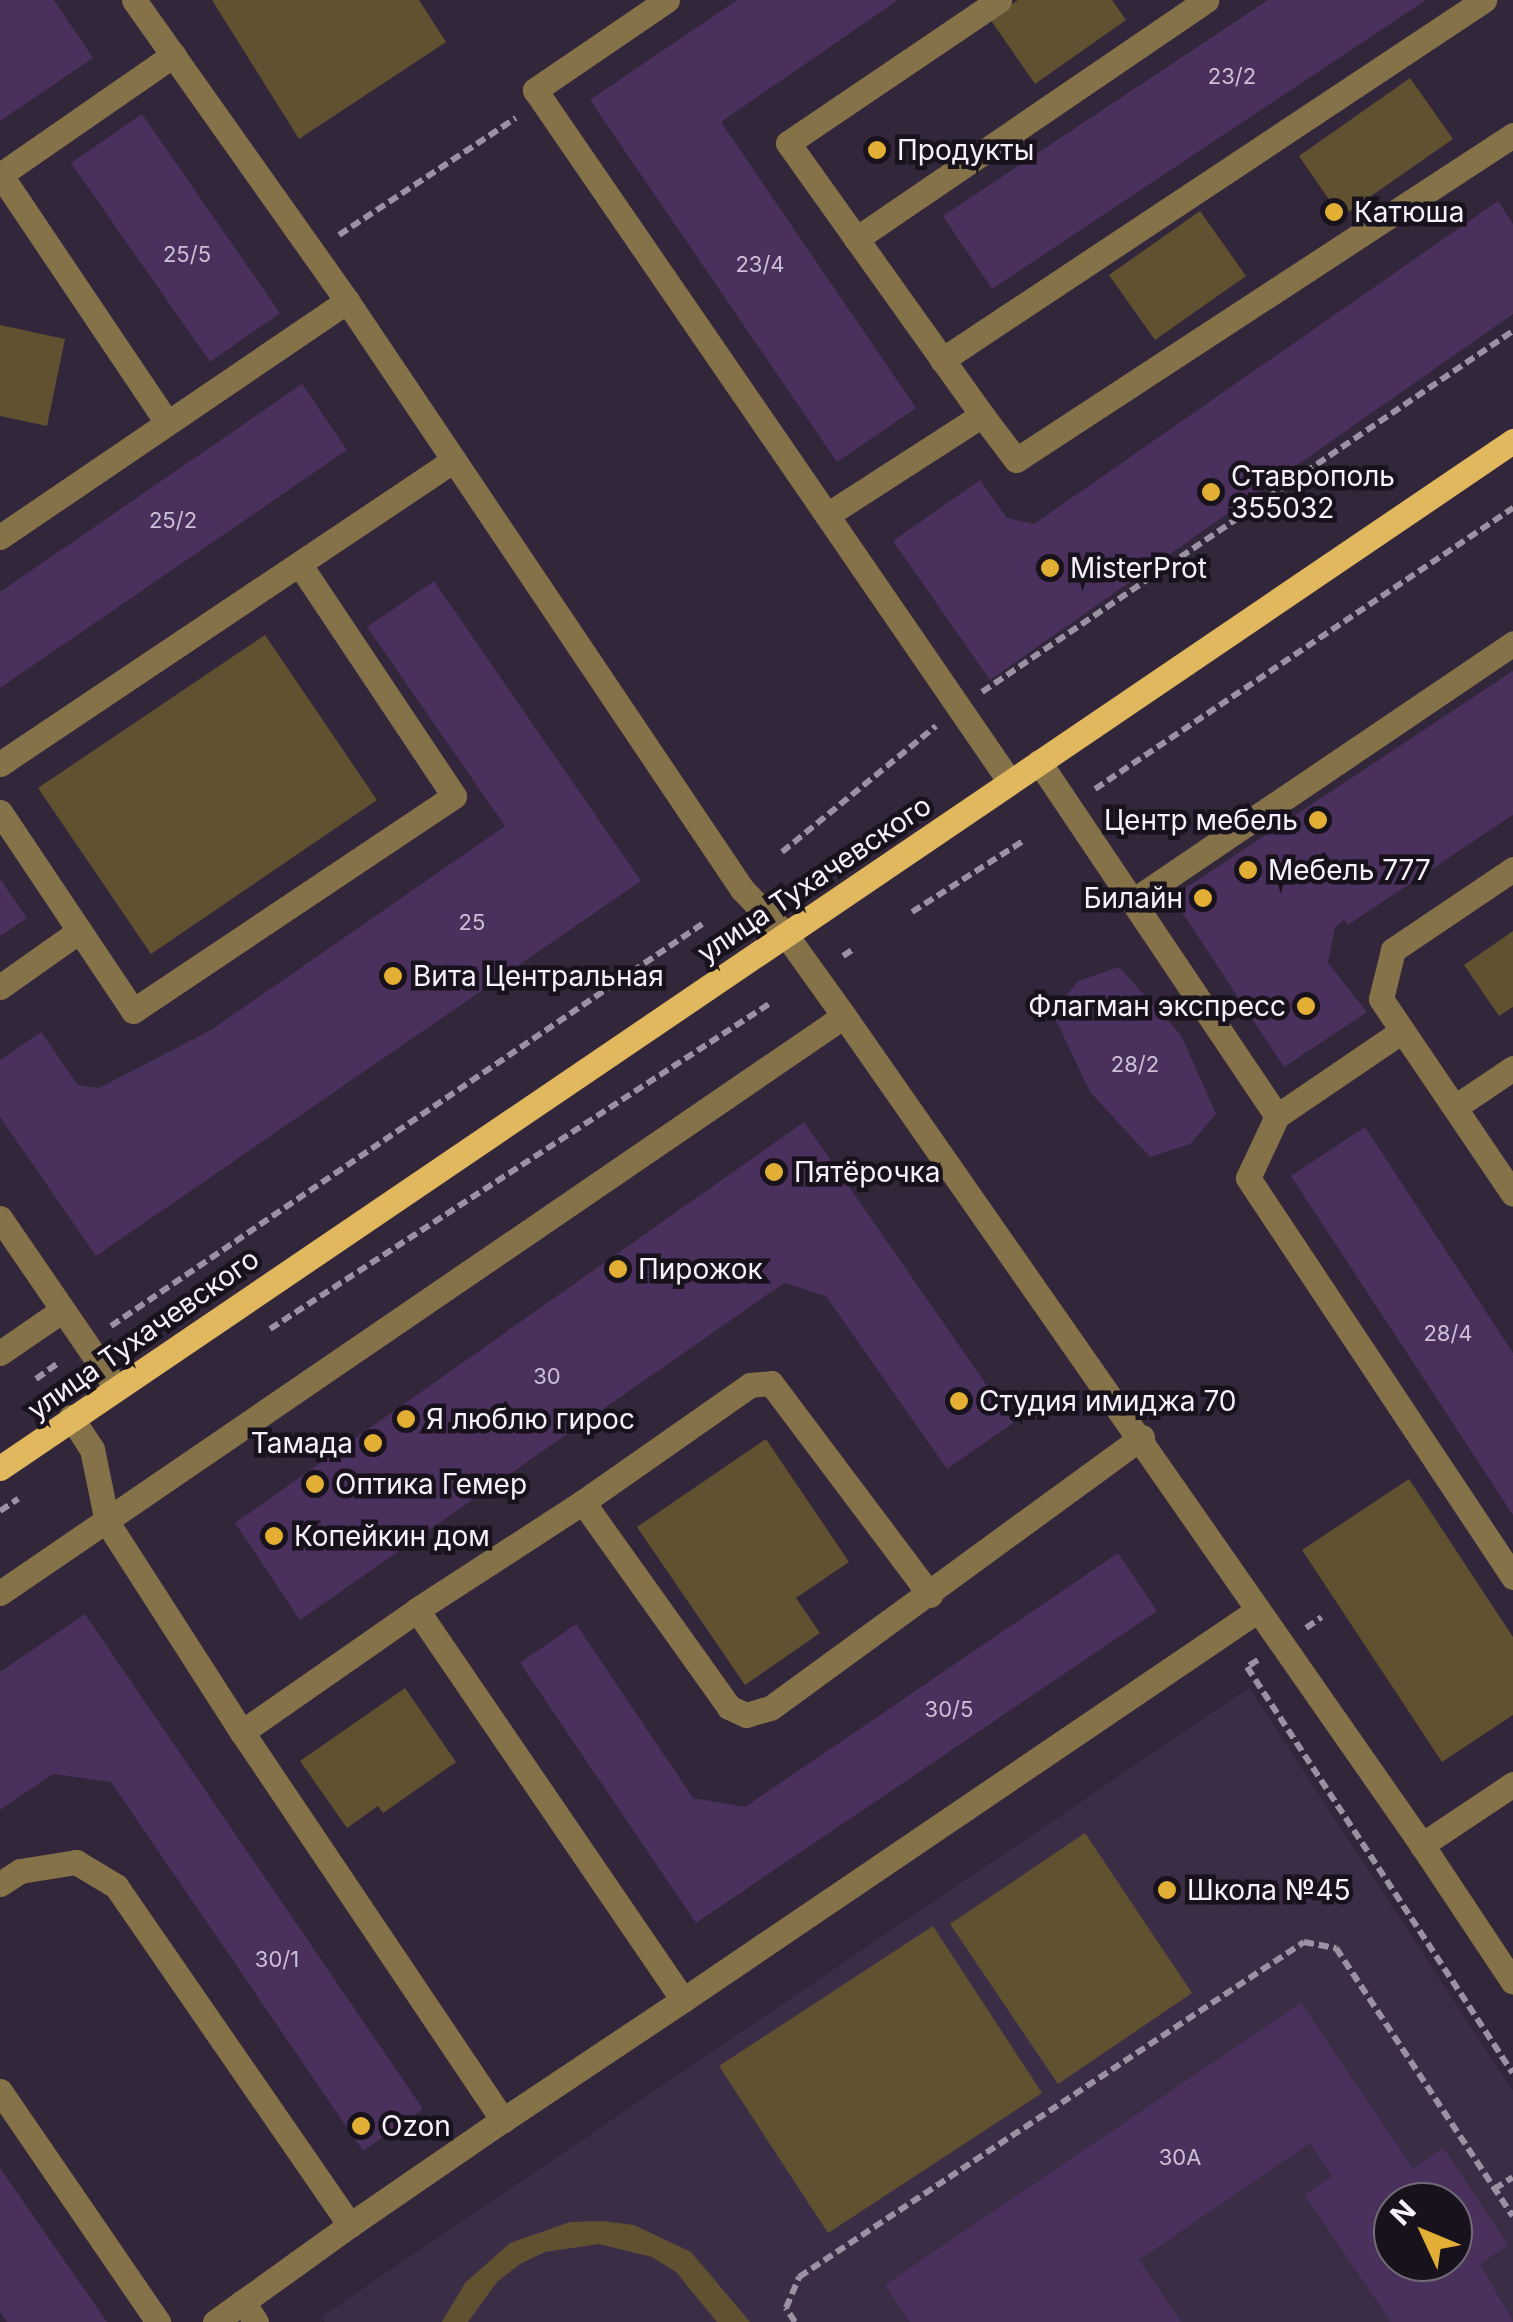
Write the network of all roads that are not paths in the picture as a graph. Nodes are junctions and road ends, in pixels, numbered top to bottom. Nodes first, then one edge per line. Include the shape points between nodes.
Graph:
1 (134, 0) edge
2 (667, 0) edge
3 (999, 0) edge
4 (1206, 0) edge
5 (1484, 0) edge
6 (173, 55) junction
7 (1510, 144) edge
8 (0, 174) edge
9 (856, 239) junction
10 (347, 301) junction
11 (942, 360) junction
12 (982, 414) junction
13 (166, 420) junction
14 (1513, 441) edge
15 (454, 460) junction
16 (827, 515) junction
17 (0, 537) edge
18 (299, 564) junction
19 (1513, 643) edge
20 (1039, 762) junction
21 (0, 764) edge
22 (1010, 782) junction
23 (0, 812) edge
24 (1513, 869) edge
25 (1134, 900) junction
26 (79, 931) junction
27 (786, 935) junction
28 (0, 988) edge
29 (844, 1016) junction
30 (1402, 1031) junction
31 (1513, 1068) edge
32 (1454, 1108) junction
33 (1277, 1116) junction
34 (1513, 1194) edge
35 (0, 1218) edge
36 (61, 1311) junction
37 (0, 1352) edge
38 (115, 1386) junction
39 (71, 1417) junction
40 (1142, 1437) junction
41 (0, 1468) edge
42 (583, 1502) junction
43 (108, 1522) junction
44 (1513, 1577) edge
45 (0, 1593) edge
46 (930, 1596) junction
47 (417, 1610) junction
48 (1258, 1610) junction
49 (242, 1732) junction
50 (1513, 1784) edge
51 (1422, 1845) junction
52 (0, 1884) edge
53 (1513, 1982) edge
54 (683, 2000) junction
55 (0, 2091) edge
56 (503, 2120) junction
57 (350, 2225) junction
58 (249, 2312) edge
59 (158, 2322) edge
60 (215, 2322) edge

1 - 6 street
2 - 16 street via 535,90
3 - 9 street via 788,143
4 - 9 street
5 - 11 street
6 - 8 street
6 - 10 street
7 - 12 street via 1016,460
8 - 13 street
9 - 11 street
10 - 13 street
10 - 15 street
11 - 12 street
12 - 16 street
13 - 17 street
14 - 20 main road, улица Тухачевского
15 - 18 street
15 - 27 street via 742,889
16 - 22 street
18 - 21 street
18 - 26 street via 454,796 133,1011
19 - 25 street
20 - 22 main road, улица Тухачевского
20 - 25 street
22 - 27 main road, улица Тухачевского
23 - 26 street
24 - 30 street via 1393,950 1381,999
25 - 33 street
26 - 28 street
27 - 29 street
27 - 38 main road, улица Тухачевского
29 - 40 street
29 - 43 street
30 - 32 street
30 - 33 street
31 - 32 street
32 - 34 street
33 - 44 street via 1248,1178
35 - 36 street
36 - 37 street
36 - 38 street
38 - 39 main road, улица Тухачевского
39 - 41 main road, улица Тухачевского
39 - 43 street via 92,1449
40 - 46 street
40 - 48 street
42 - 46 street via 729,1707 746,1715 770,1708
42 - 46 street via 750,1385 771,1382
42 - 47 street
43 - 45 street
43 - 49 street
47 - 49 street
47 - 54 street
48 - 51 street
48 - 54 street
49 - 56 street
50 - 51 street
51 - 53 street
52 - 57 street via 20,1871 64,1862 101,1872 116,1886
54 - 56 street
55 - 59 street
56 - 57 street
57 - 58 street
58 - 60 street

